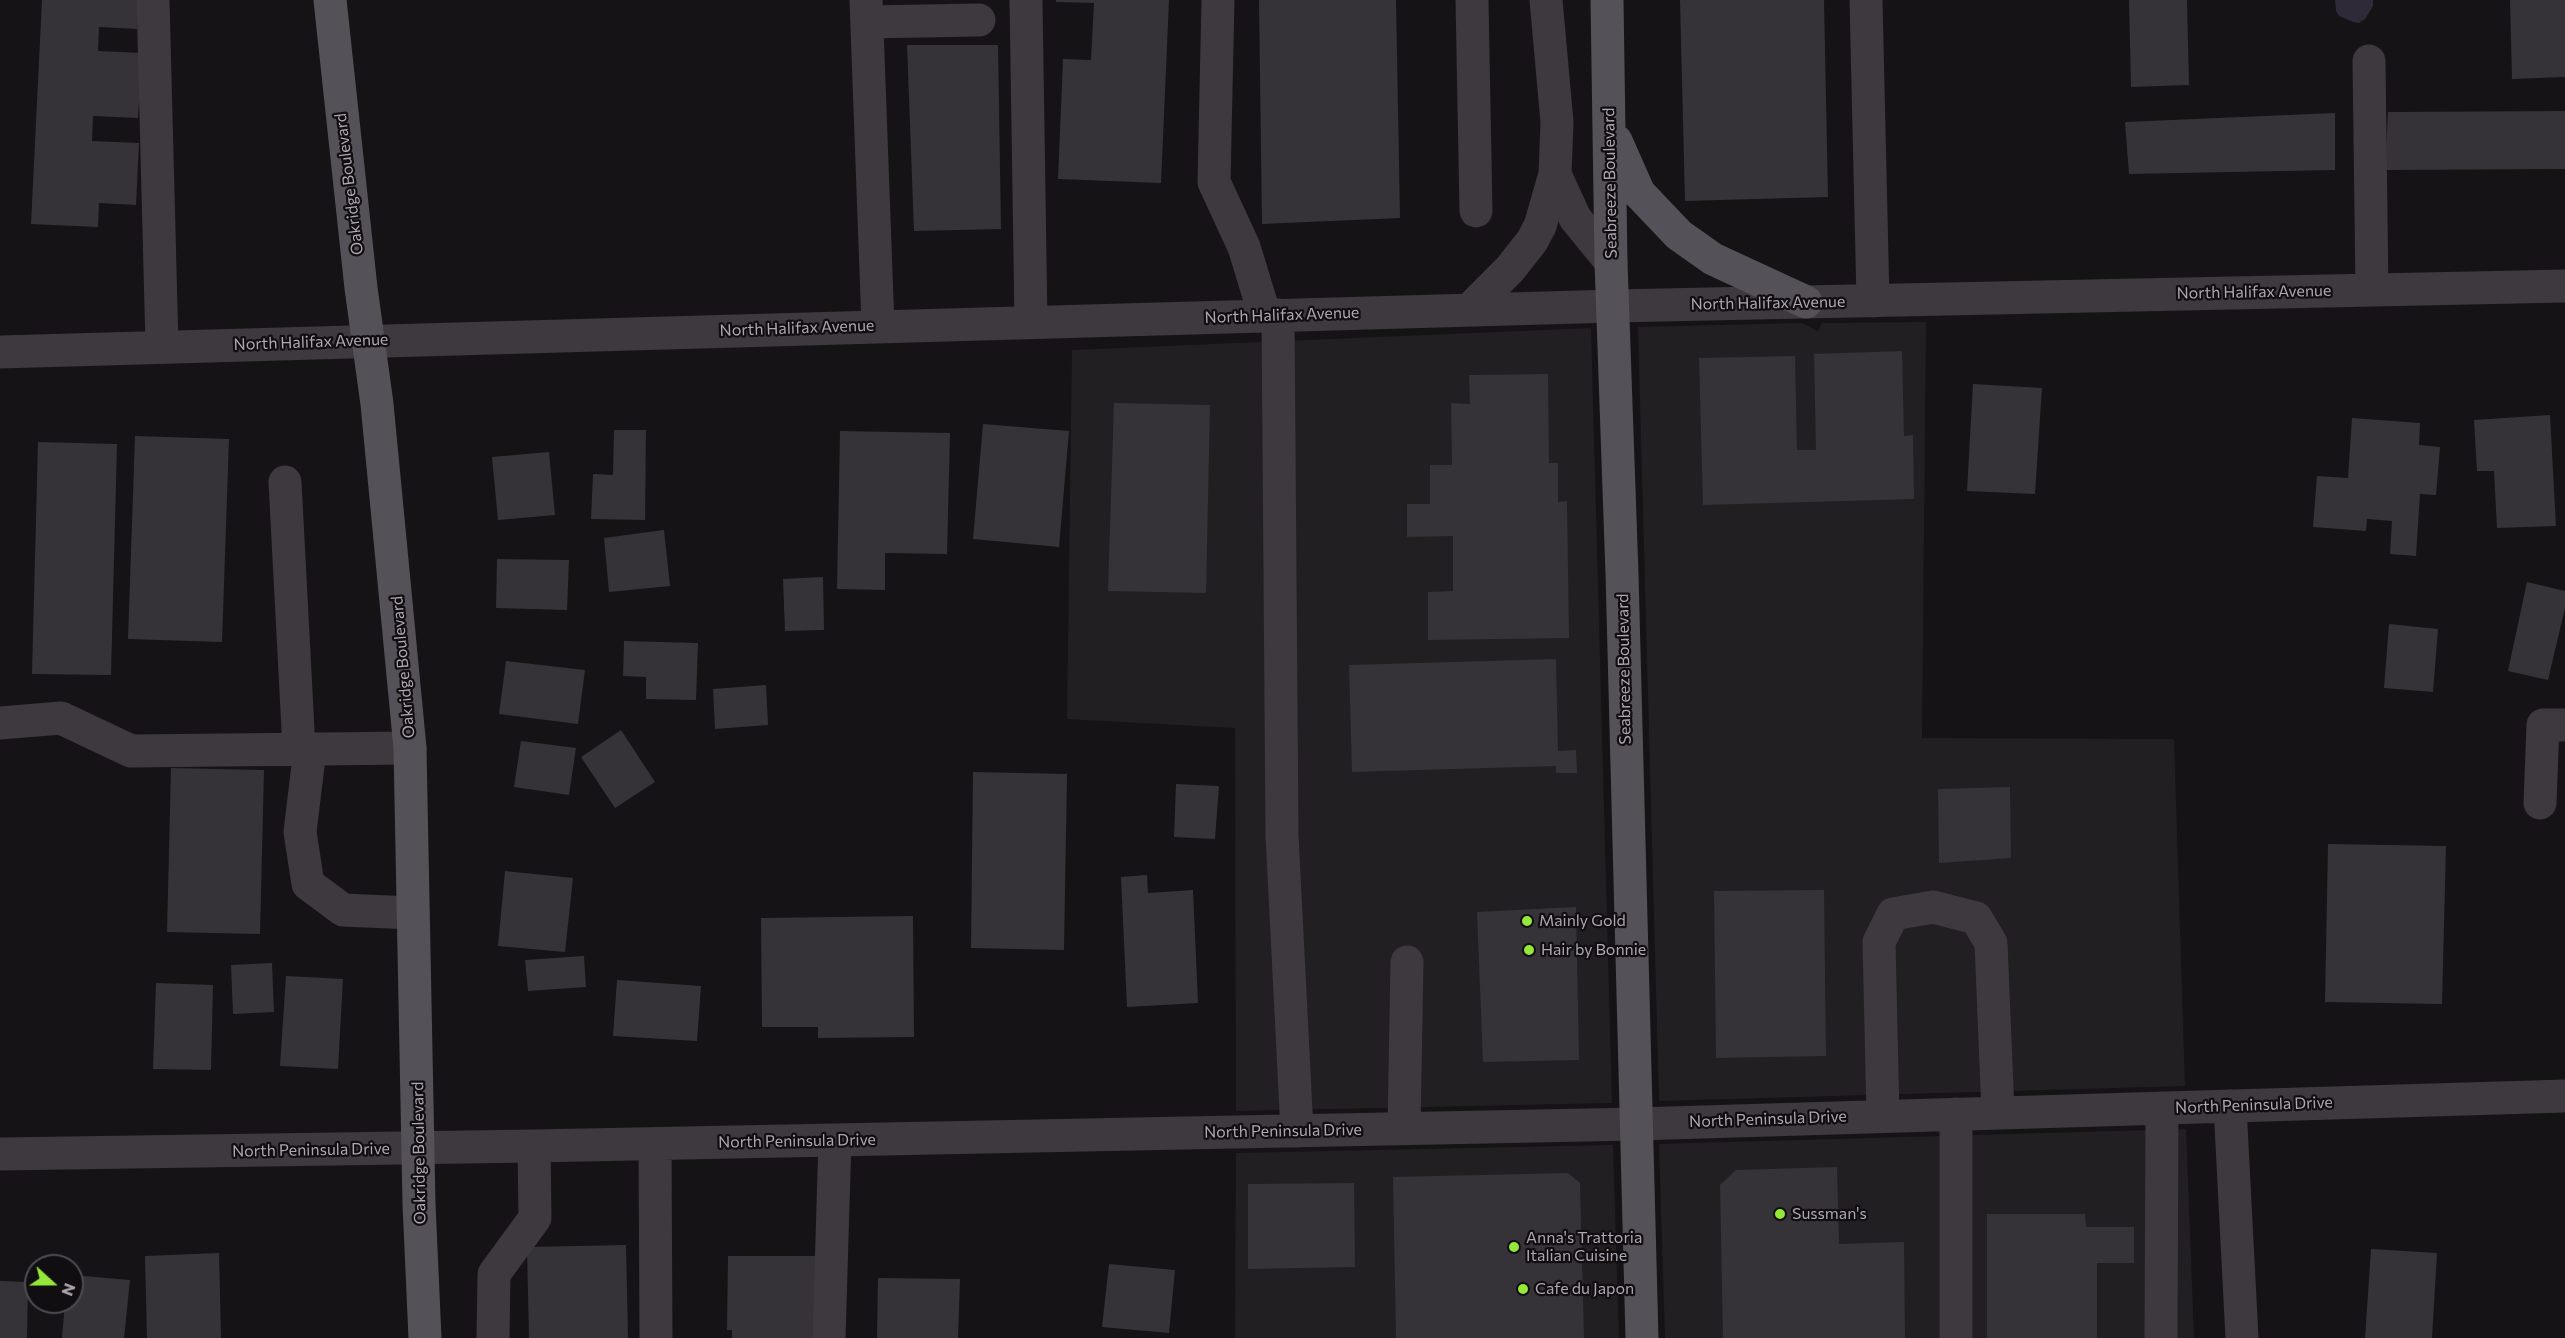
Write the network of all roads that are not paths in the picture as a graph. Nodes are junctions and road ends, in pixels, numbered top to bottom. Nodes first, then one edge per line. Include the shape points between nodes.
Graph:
1 (153, 0) edge
2 (330, 0) edge
3 (1026, 0) edge
4 (1218, 0) edge
5 (1472, 0) edge
6 (1546, 0) edge
7 (1866, 0) edge
8 (1604, 6) edge
9 (867, 11) edge
10 (979, 20) dead end
11 (2369, 61) dead end
12 (1609, 126) junction
13 (1555, 174) junction
14 (1476, 211) dead end
15 (1611, 262) junction
16 (2565, 286) edge
17 (2372, 290) junction
18 (1873, 301) junction
19 (1806, 302) junction
20 (1614, 306) junction
21 (1469, 310) junction
22 (1272, 316) junction
23 (1031, 322) junction
24 (878, 326) junction
25 (368, 340) junction
26 (162, 346) junction
27 (0, 352) edge
28 (285, 482) dead end
29 (0, 723) edge
30 (2565, 725) edge
31 (410, 748) junction
32 (305, 749) junction
33 (2540, 802) dead end
34 (413, 913) junction
35 (1407, 962) dead end
36 (2565, 1096) edge
37 (2230, 1106) junction
38 (2162, 1108) junction
39 (1998, 1113) junction
40 (1956, 1114) junction
41 (1883, 1116) junction
42 (1636, 1124) junction
43 (1404, 1128) junction
44 (1298, 1131) junction
45 (835, 1140) junction
46 (655, 1143) junction
47 (534, 1146) junction
48 (420, 1148) junction
49 (0, 1154) edge
50 (425, 1338) edge
51 (493, 1338) edge
52 (656, 1338) edge
53 (829, 1338) edge
54 (1642, 1338) edge
55 (1956, 1338) edge
56 (2161, 1338) edge
57 (2242, 1338) edge

1 - 26 street
2 - 25 main road, Oakridge Boulevard
3 - 23 street
4 - 22 street via 1214,182
5 - 14 street
6 - 13 street via 1557,123
7 - 18 street
8 - 12 main road, Seabreeze Boulevard
9 - 10 street
9 - 24 street
11 - 17 street
12 - 15 main road, Seabreeze Boulevard
12 - 19 main road via 1639,193 1679,235 1713,259
13 - 15 street via 1575,218
13 - 21 street via 1532,242
15 - 20 main road, Seabreeze Boulevard
16 - 17 street, North Halifax Avenue
17 - 18 street, North Halifax Avenue
18 - 19 street, North Halifax Avenue
19 - 20 street, North Halifax Avenue
20 - 21 street, North Halifax Avenue
20 - 42 main road, Seabreeze Boulevard
21 - 22 street, North Halifax Avenue
22 - 23 street, North Halifax Avenue
22 - 44 street via 1282,835
23 - 24 street, North Halifax Avenue
24 - 25 street, North Halifax Avenue
25 - 26 street, North Halifax Avenue
25 - 31 main road, Oakridge Boulevard
26 - 27 street, North Halifax Avenue
28 - 32 street
29 - 32 street via 61,718 131,751
30 - 33 street via 2543,725
31 - 32 street
31 - 34 main road, Oakridge Boulevard
32 - 34 street via 300,832 308,884 343,910
34 - 48 main road, Oakridge Boulevard
35 - 43 street
36 - 37 street, North Peninsula Drive
37 - 38 street, North Peninsula Drive
37 - 57 street
38 - 39 street, North Peninsula Drive
38 - 56 street
39 - 40 street, North Peninsula Drive
39 - 41 street via 1991,943 1976,918 1933,907 1893,914 1879,942
40 - 41 street, North Peninsula Drive
40 - 55 street
41 - 42 street, North Peninsula Drive
42 - 43 street, North Peninsula Drive
42 - 54 main road, Seabreeze Boulevard
43 - 44 street, North Peninsula Drive
44 - 45 street, North Peninsula Drive
45 - 46 street, North Peninsula Drive
45 - 53 street
46 - 47 street, North Peninsula Drive
46 - 52 street
47 - 48 street, North Peninsula Drive
47 - 51 street via 535,1218 494,1274
48 - 49 street, North Peninsula Drive
48 - 50 main road, Oakridge Boulevard

